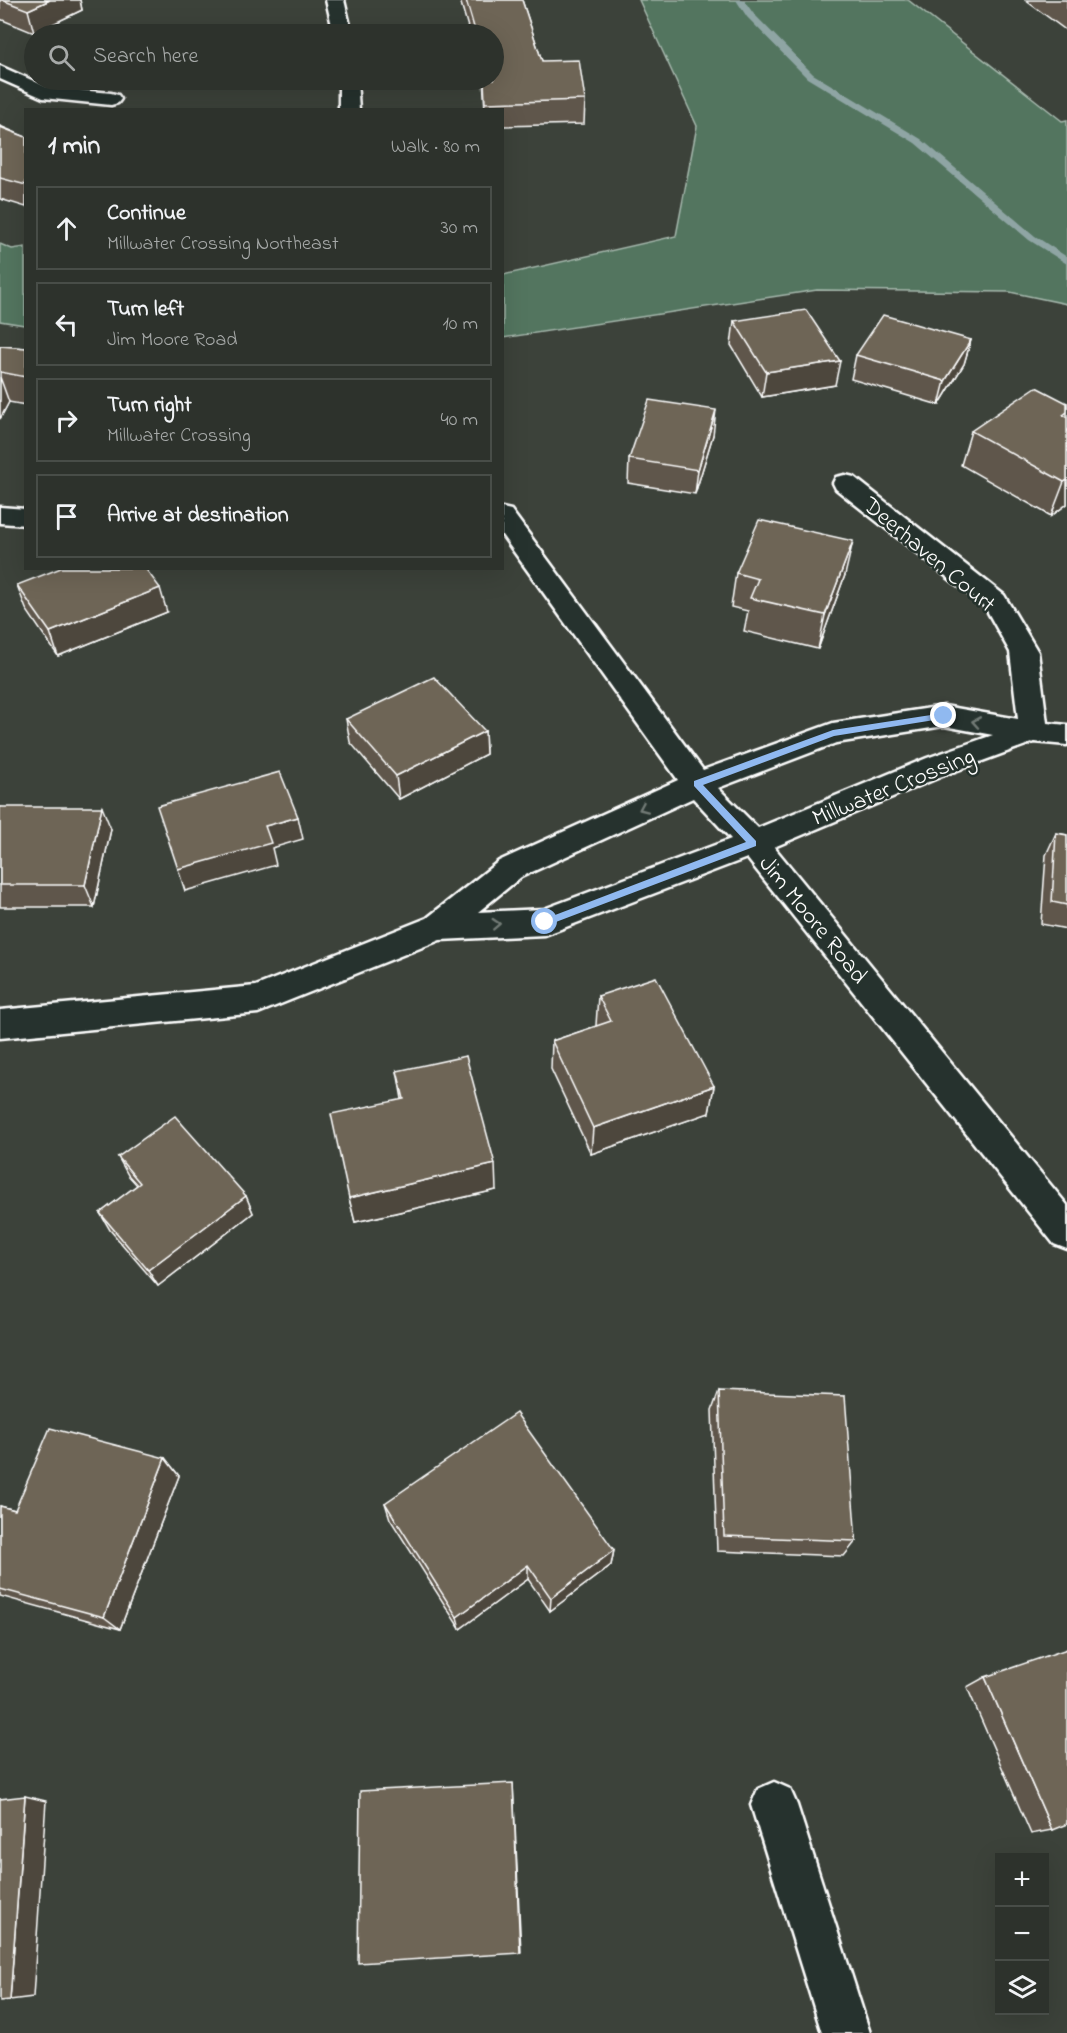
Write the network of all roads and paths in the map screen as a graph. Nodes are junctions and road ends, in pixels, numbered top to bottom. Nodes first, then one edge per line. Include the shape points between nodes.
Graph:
1 (335, 0) edge
2 (341, 24) edge
3 (0, 72) edge
4 (24, 84) edge
5 (37, 90) edge
6 (348, 90) edge
7 (111, 99) dead end
8 (349, 108) edge
9 (845, 483) dead end
10 (0, 515) edge
11 (24, 517) edge
12 (504, 519) edge
13 (1034, 732) junction
14 (1067, 735) edge
15 (697, 784) junction
16 (753, 843) junction
17 (438, 927) junction
18 (1, 1029) edge
19 (1067, 1233) edge
20 (774, 1805) dead end
21 (846, 2033) edge

1 - 2 street
3 - 4 street
5 - 7 street
6 - 8 street
9 - 13 street, Deerhaven Court via 995,601 1024,652
10 - 11 street
12 - 15 street, Jim Moore Road
13 - 14 street, Millwater Crossing
13 -> 15 street, Millwater Crossing via 944,716 833,733
13 - 16 street, Millwater Crossing via 937,766
15 - 16 street, Jim Moore Road
15 -> 17 street, Millwater Crossing via 510,869
17 -> 16 street, Millwater Crossing via 545,922
16 - 19 street, Jim Moore Road
17 - 18 street via 258,999
20 - 21 street

